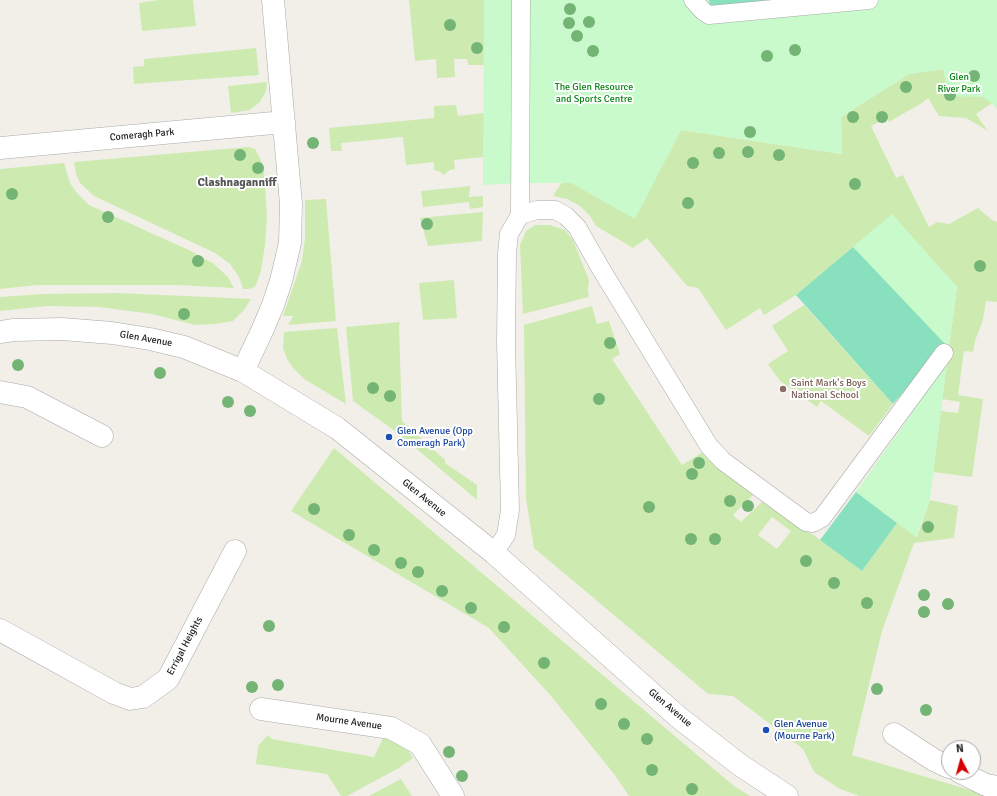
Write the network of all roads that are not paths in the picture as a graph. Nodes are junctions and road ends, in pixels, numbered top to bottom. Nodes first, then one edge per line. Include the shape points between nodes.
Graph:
1 (273, 0) edge
2 (521, 0) edge
3 (693, 0) edge
4 (869, 0) edge
5 (284, 122) junction
6 (0, 148) edge
7 (520, 215) junction
8 (0, 332) edge
9 (944, 353) dead end
10 (243, 371) junction
11 (0, 392) edge
12 (102, 436) dead end
13 (235, 551) dead end
14 (494, 553) junction
15 (0, 630) edge
16 (261, 709) dead end
17 (894, 734) dead end
18 (941, 763) edge
19 (977, 780) edge
20 (997, 787) edge
21 (453, 796) edge
22 (787, 796) edge

1 - 5 street
2 - 7 lane
3 - 4 lane via 709,15
5 - 6 street, Comeragh Park
5 - 10 street via 291,204 290,243 273,305
7 - 9 lane via 537,210 555,210 577,227 709,446 723,461 806,522 813,523 822,518
7 - 14 lane via 509,234 507,253 506,342 510,510 506,535
8 - 10 street, Glen Avenue via 62,329 150,339 184,347
10 - 14 street, Glen Avenue via 337,428
11 - 12 street via 27,397
13 - 15 street, Errigal Heights via 168,679 143,697 130,699 114,693
14 - 22 street, Glen Avenue via 678,716 740,765
16 - 21 street, Mourne Avenue via 391,728 420,744
17 - 18 street
19 - 20 street

